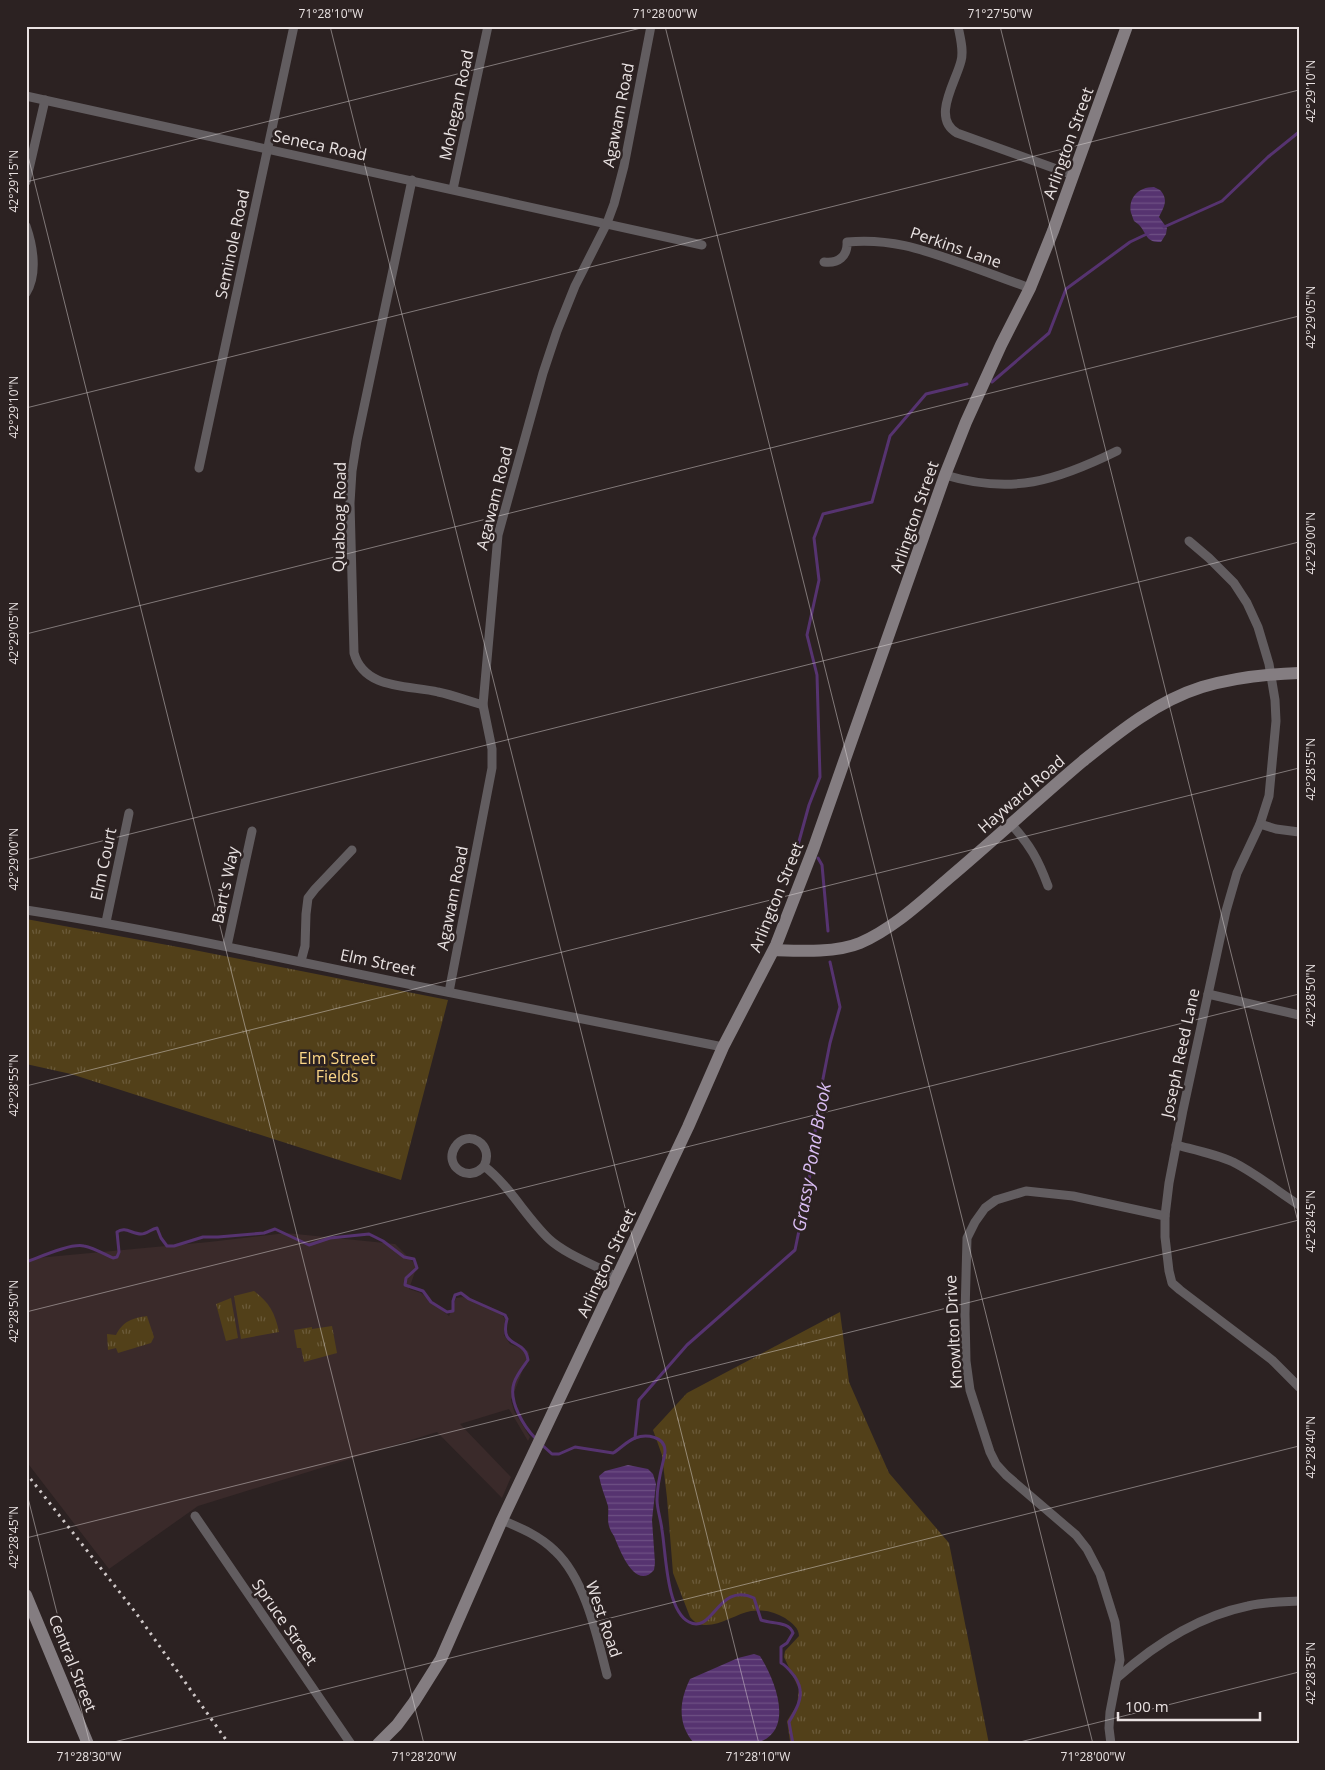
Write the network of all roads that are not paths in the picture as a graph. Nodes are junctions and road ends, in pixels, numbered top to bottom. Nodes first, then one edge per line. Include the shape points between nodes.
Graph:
1 (294, 26) edge
2 (488, 26) edge
3 (651, 26) edge
4 (958, 26) edge
5 (1127, 26) edge
6 (26, 96) edge
7 (45, 100) junction
8 (267, 148) junction
9 (1074, 174) junction
10 (412, 180) junction
11 (26, 182) edge
12 (454, 189) junction
13 (607, 223) junction
14 (26, 226) edge
15 (702, 245) dead end
16 (824, 262) dead end
17 (1030, 288) junction
18 (26, 293) edge
19 (1117, 451) dead end
20 (199, 468) dead end
21 (945, 475) junction
22 (1189, 541) dead end
23 (1299, 673) edge
24 (1271, 674) junction
25 (483, 705) junction
26 (129, 813) dead end
27 (1011, 824) junction
28 (1260, 824) junction
29 (252, 831) dead end
30 (1299, 832) edge
31 (352, 850) dead end
32 (1048, 886) dead end
33 (26, 910) edge
34 (106, 922) junction
35 (227, 946) junction
36 (774, 950) junction
37 (301, 961) junction
38 (449, 992) junction
39 (1208, 994) junction
40 (1299, 1015) edge
41 (723, 1047) junction
42 (1176, 1144) junction
43 (484, 1166) dead end
44 (1299, 1206) edge
45 (1165, 1216) junction
46 (617, 1277) junction
47 (1299, 1387) edge
48 (195, 1516) dead end
49 (502, 1520) junction
50 (26, 1595) edge
51 (1299, 1601) edge
52 (607, 1674) dead end
53 (1117, 1678) junction
54 (88, 1744) edge
55 (351, 1744) edge
56 (378, 1744) edge
57 (1111, 1744) edge

1 - 8 street, Seminole Road
2 - 12 street, Mohegan Road
3 - 13 street, Agawam Road via 624,166
4 - 9 street via 962,55 945,107 949,127 957,133
5 - 9 street, Arlington Street
6 - 7 street, Seneca Road
7 - 8 street, Seneca Road
7 - 11 street
8 - 10 street, Seneca Road
8 - 20 street, Seminole Road
9 - 17 street, Arlington Street
10 - 12 street, Seneca Road
10 - 25 street, Quaboag Road via 352,471 354,653 363,671 380,681
12 - 13 street, Seneca Road
13 - 15 street, Seneca Road
13 - 25 street, Agawam Road via 575,286 557,331 501,521 495,550
14 - 18 street via 33,253
16 - 17 street, Perkins Lane via 840,259 847,250 847,242 896,243 922,249
17 - 21 street, Arlington Street via 981,388
19 - 21 street via 1062,474 1026,484 988,484
21 - 36 street, Arlington Street via 817,838
22 - 24 street, Joseph Reed Lane via 1234,584 1247,603 1258,627
23 - 24 street, Hayward Road
24 - 27 street, Hayward Road via 1201,688 1150,711 1102,746
24 - 28 street, Joseph Reed Lane via 1276,721 1274,759 1270,796
25 - 38 street, Agawam Road via 492,749 492,768
26 - 34 street, Elm Court
27 - 32 street via 1028,844
27 - 36 street, Hayward Road via 910,912 859,943 817,950
28 - 30 street
28 - 39 street, Joseph Reed Lane via 1237,873
29 - 35 street, Bart's Way
31 - 37 street via 308,898
33 - 34 street, Elm Street
34 - 35 street, Elm Street
35 - 37 street, Elm Street
36 - 41 street, Arlington Street
37 - 38 street, Elm Street
38 - 41 street, Elm Street
39 - 40 street
39 - 42 street, Joseph Reed Lane
41 - 46 street, Arlington Street
42 - 44 street via 1231,1162 1258,1176
42 - 45 street, Joseph Reed Lane
43 - 46 street via 503,1183 550,1240
45 - 47 street, Joseph Reed Lane via 1172,1283 1272,1360
45 - 53 street, Knowlton Drive via 1073,1196 1026,1191 996,1200 985,1208 967,1238 966,1361 970,1390 982,1429 996,1464 1088,1549 1100,1574 1115,1622 1120,1660
46 - 49 street, Arlington Street
48 - 55 street, Spruce Street
49 - 52 street, West Road via 541,1539 572,1571 586,1604
49 - 56 street, Arlington Street via 440,1659 397,1726
50 - 54 street, Central Street
51 - 53 street via 1250,1606 1203,1620
53 - 57 street, Knowlton Drive via 1110,1712

